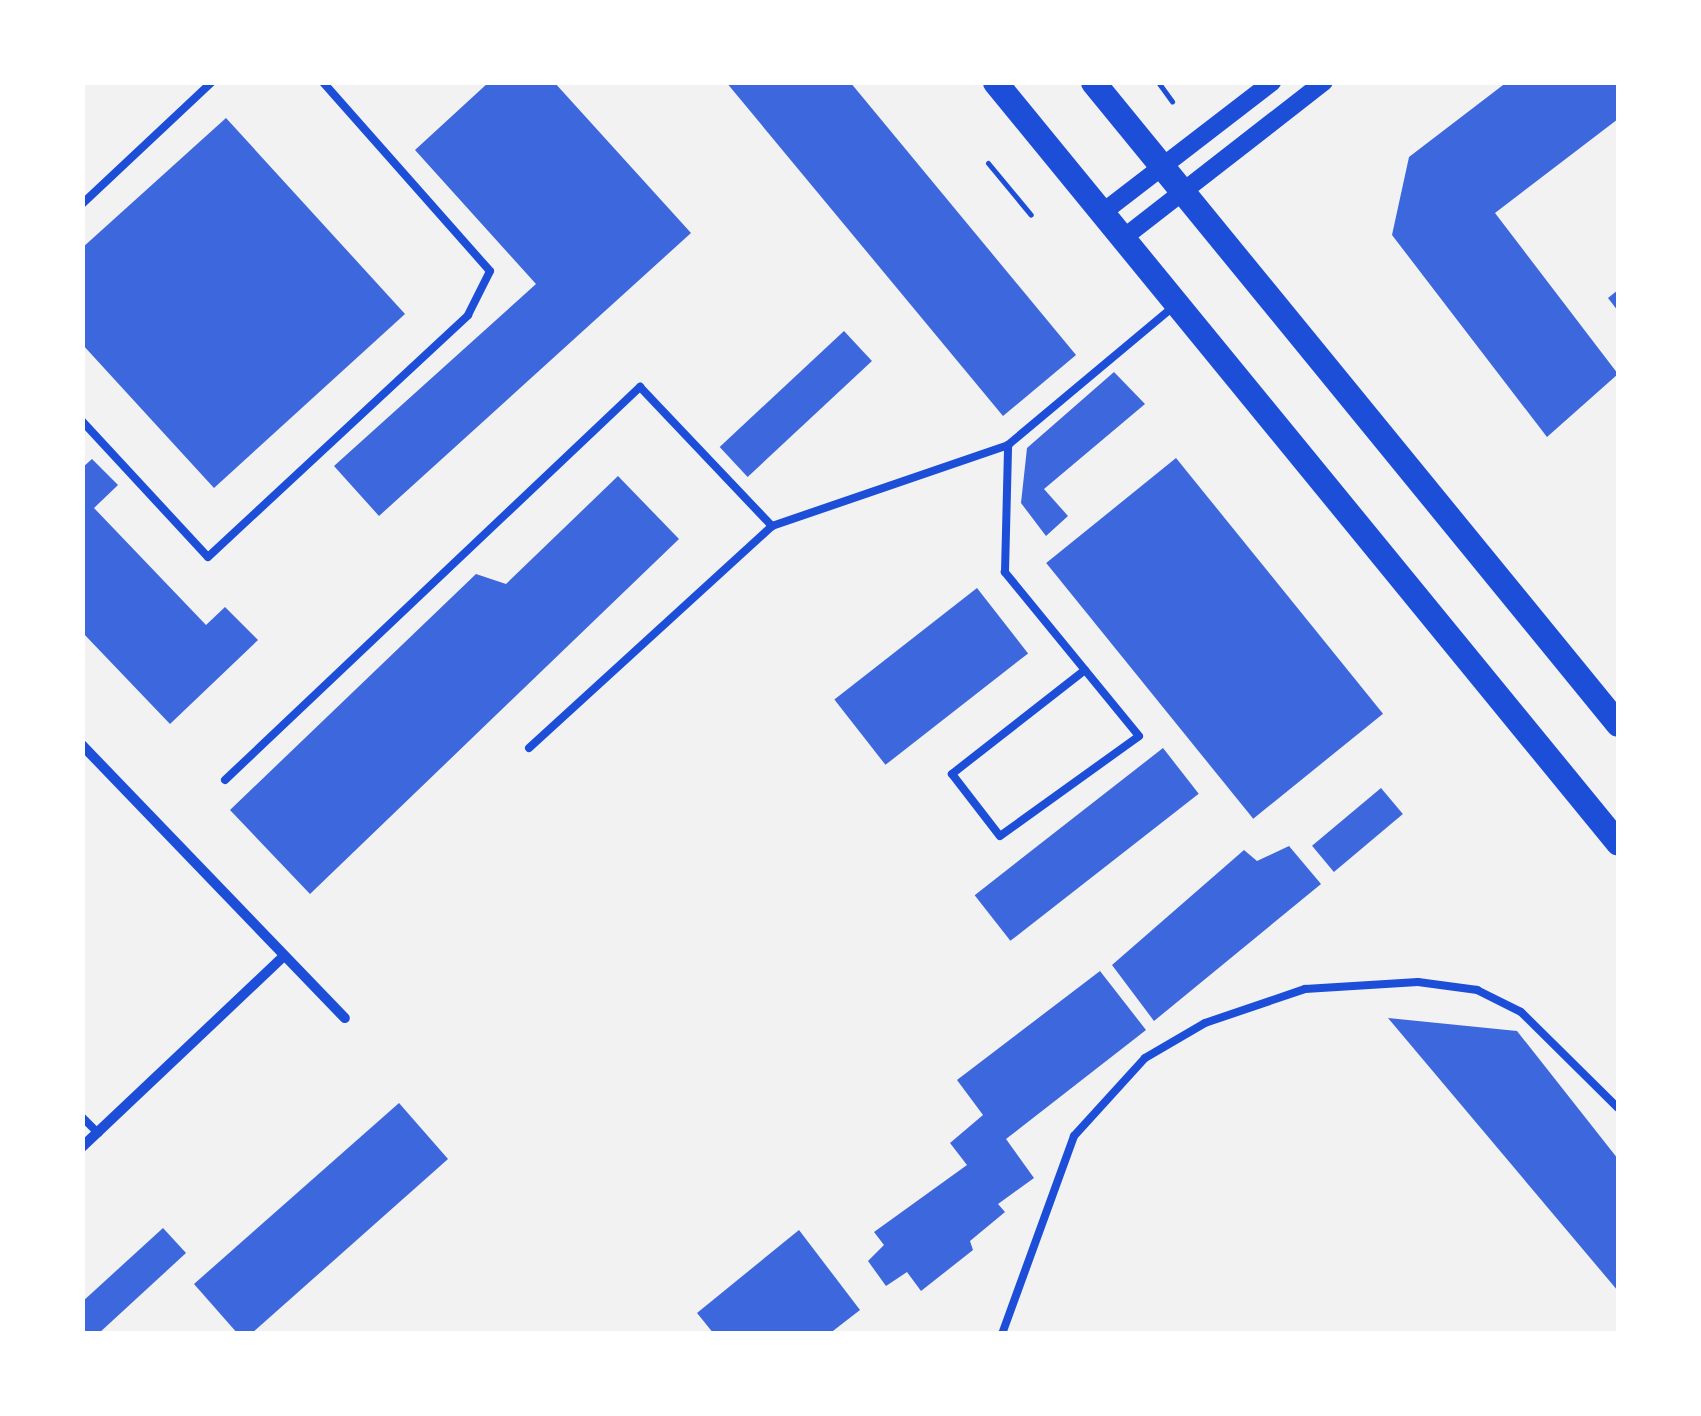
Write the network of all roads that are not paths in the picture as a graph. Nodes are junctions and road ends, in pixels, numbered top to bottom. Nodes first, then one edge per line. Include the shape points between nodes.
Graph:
1 (212, 82) edge
2 (995, 82) edge
3 (1093, 82) edge
4 (1272, 82) edge
5 (1324, 82) edge
6 (326, 83) edge
7 (1162, 166) junction
8 (1184, 190) junction
9 (82, 204) edge
10 (1102, 213) junction
11 (1122, 240) junction
12 (1177, 302) junction
13 (82, 421) edge
14 (1008, 445) junction
15 (772, 526) junction
16 (1085, 670) junction
17 (1618, 724) edge
18 (82, 745) edge
19 (529, 748) dead end
20 (226, 780) dead end
21 (1618, 843) edge
22 (284, 956) junction
23 (345, 1018) dead end
24 (1618, 1108) edge
25 (82, 1117) edge
26 (98, 1133) junction
27 (82, 1147) edge
28 (1002, 1334) edge

1 - 9 lane
2 - 10 main road
3 - 7 main road
4 - 7 street
5 - 8 street
6 - 13 lane via 490,271 468,315 208,557
7 - 8 main road
7 - 10 street
8 - 11 street
8 - 17 main road
10 - 11 main road
11 - 12 main road
12 - 14 lane
12 - 21 main road
14 - 15 lane
14 - 16 lane via 1005,572
15 - 19 lane
15 - 20 lane via 640,386
16 - 16 lane via 1139,736 1000,836 952,774
18 - 22 street
22 - 23 street
22 - 26 street
24 - 28 lane via 1521,1012 1477,990 1418,982 1305,990 1205,1023 1144,1058 1074,1136
25 - 26 lane
26 - 27 street

